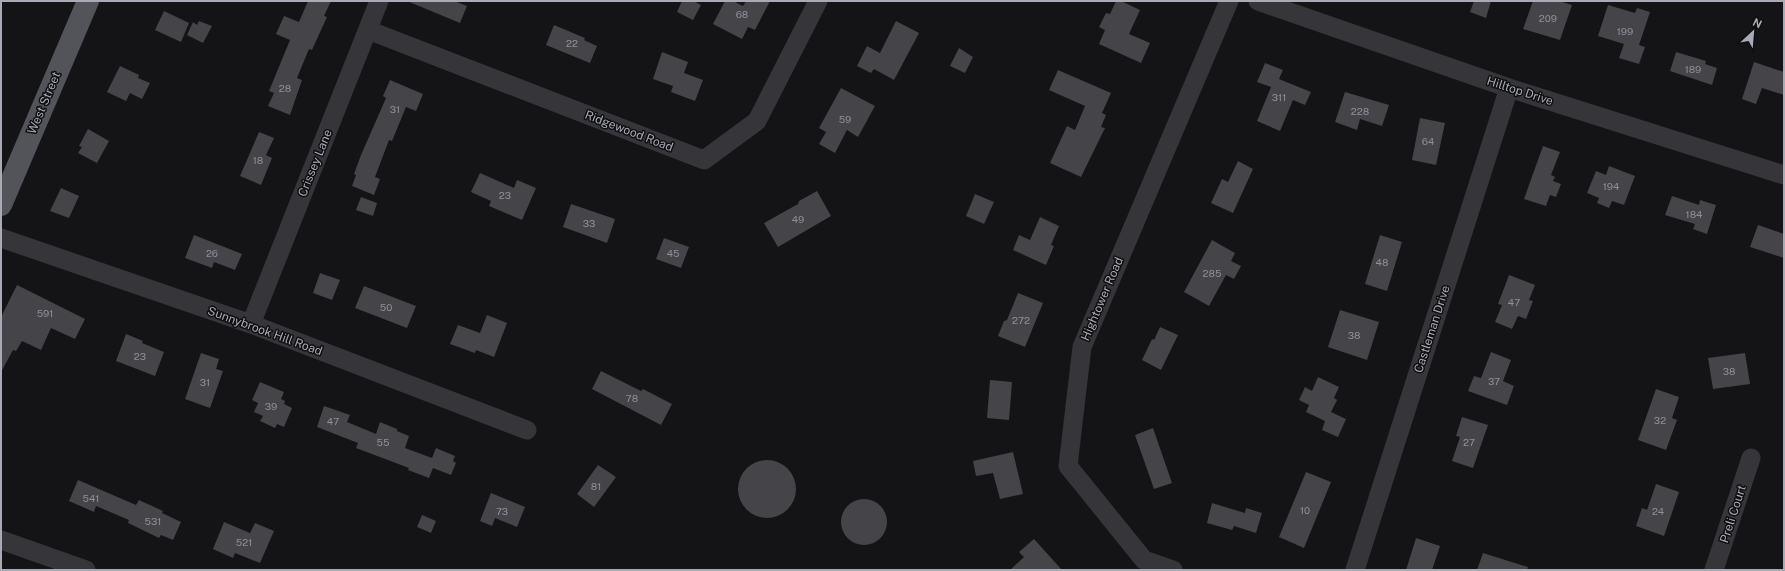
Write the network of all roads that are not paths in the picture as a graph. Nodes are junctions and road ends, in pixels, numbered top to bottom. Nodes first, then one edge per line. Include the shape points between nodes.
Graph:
1 (88, 1) edge
2 (379, 1) edge
3 (818, 1) edge
4 (1229, 1) edge
5 (1258, 1) edge
6 (368, 30) junction
7 (1510, 88) junction
8 (1784, 175) edge
9 (1, 205) edge
10 (1, 238) edge
11 (251, 324) junction
12 (527, 430) dead end
13 (1751, 458) dead end
14 (1, 540) edge
15 (86, 570) edge
16 (1173, 570) edge
17 (1355, 570) edge
18 (1714, 570) edge

1 - 9 main road, West Street
2 - 6 street, Crissey Lane
3 - 6 street, Ridgewood Road via 757,121 704,160
4 - 16 street, Hightower Road via 1082,347 1068,466 1144,560
5 - 7 street, Hilltop Drive
6 - 11 street, Crissey Lane
7 - 8 street, Hilltop Drive
7 - 17 street, Castleman Drive
10 - 11 street, Sunnybrook Hill Road
11 - 12 street, Sunnybrook Hill Road
13 - 18 street, Preli Court
14 - 15 street

